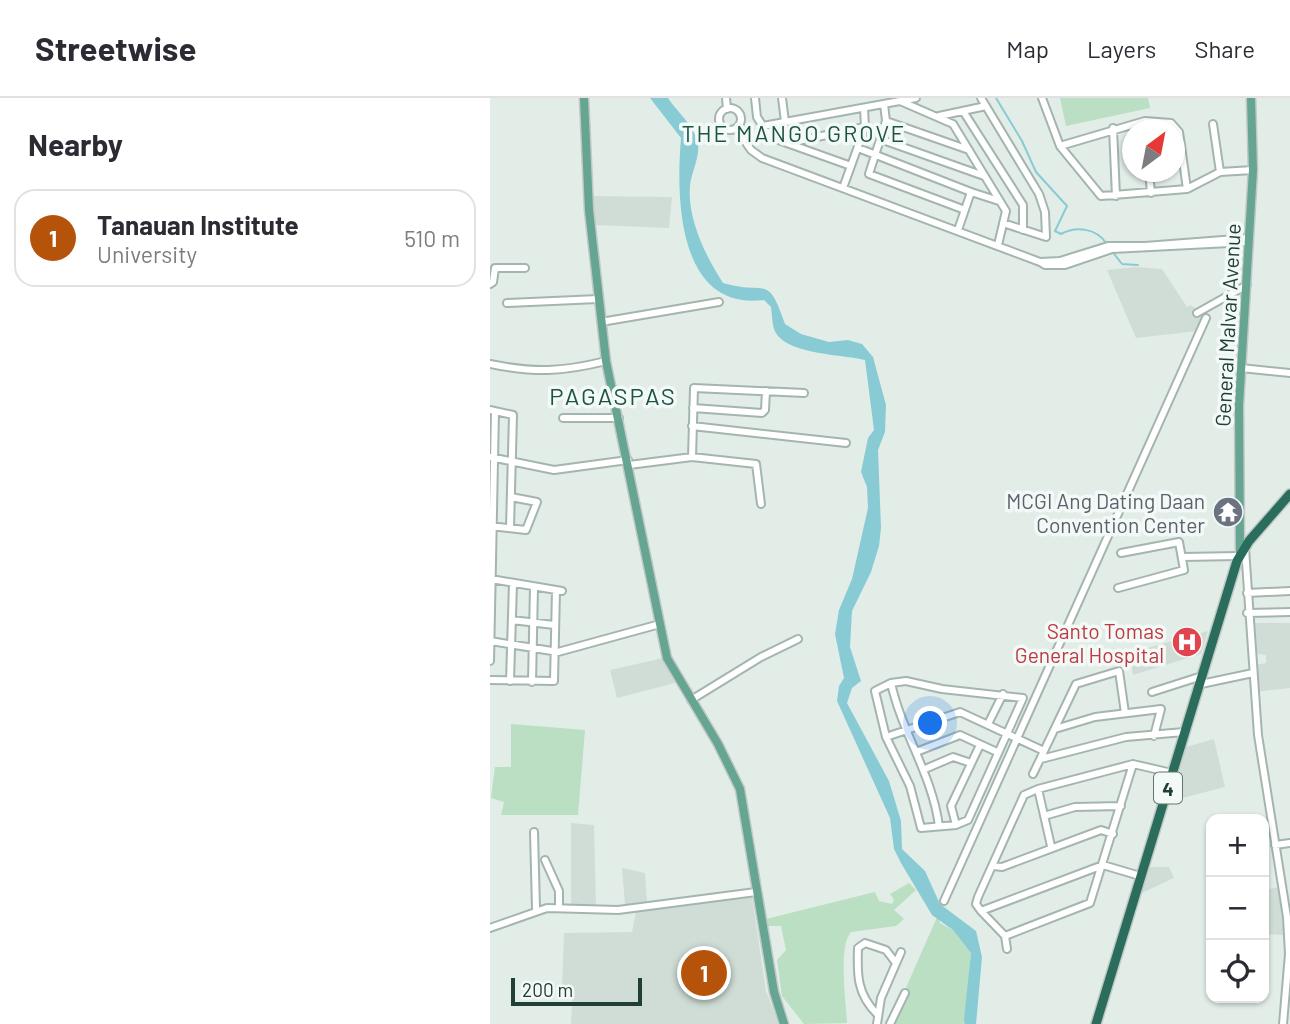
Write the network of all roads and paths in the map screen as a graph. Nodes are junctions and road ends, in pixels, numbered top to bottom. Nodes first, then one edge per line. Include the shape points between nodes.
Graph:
1 (584, 98) edge
2 (726, 98) edge
3 (755, 98) edge
4 (782, 98) edge
5 (916, 98) edge
6 (981, 98) edge
7 (1042, 98) edge
8 (1251, 98) edge
9 (900, 101) junction
10 (884, 104) junction
11 (986, 106) junction
12 (864, 108) junction
13 (727, 109) junction
14 (963, 111) junction
15 (948, 118) junction
16 (886, 121) junction
17 (785, 122) junction
18 (1213, 124) dead end
19 (763, 126) junction
20 (1122, 126) edge
21 (865, 127) junction
22 (736, 128) junction
23 (1113, 128) junction
24 (880, 139) junction
25 (788, 144) junction
26 (1060, 146) junction
27 (858, 148) junction
28 (969, 150) junction
29 (875, 154) junction
30 (851, 166) junction
31 (1253, 170) junction
32 (1220, 172) junction
33 (1185, 175) edge
34 (985, 177) junction
35 (1150, 182) edge
36 (843, 188) junction
37 (1187, 189) junction
38 (971, 192) junction
39 (1151, 193) junction
40 (1116, 196) junction
41 (1000, 201) junction
42 (965, 210) junction
43 (1003, 223) junction
44 (958, 230) junction
45 (1023, 230) junction
46 (1249, 240) junction
47 (998, 245) junction
48 (524, 268) dead end
49 (490, 284) edge
50 (1247, 285) junction
51 (598, 299) junction
52 (719, 302) dead end
53 (507, 303) dead end
54 (1197, 313) dead end
55 (1206, 318) dead end
56 (601, 323) junction
57 (606, 361) junction
58 (490, 364) edge
59 (1241, 368) junction
60 (1290, 373) edge
61 (766, 391) junction
62 (804, 393) dead end
63 (693, 408) junction
64 (492, 410) edge
65 (563, 418) dead end
66 (618, 418) junction
67 (692, 426) junction
68 (846, 443) dead end
69 (492, 457) edge
70 (692, 457) junction
71 (513, 461) junction
72 (628, 463) junction
73 (1290, 494) edge
74 (511, 497) junction
75 (761, 504) dead end
76 (1240, 513) junction
77 (491, 526) edge
78 (510, 528) junction
79 (1254, 535) junction
80 (1241, 552) junction
81 (1121, 554) dead end
82 (1182, 557) junction
83 (491, 579) edge
84 (513, 583) junction
85 (534, 587) junction
86 (1118, 588) dead end
87 (1290, 591) edge
88 (1247, 593) junction
89 (1290, 612) edge
90 (1247, 613) junction
91 (512, 620) junction
92 (533, 623) junction
93 (660, 624) junction
94 (555, 625) junction
95 (798, 639) dead end
96 (490, 641) edge
97 (511, 645) junction
98 (533, 648) junction
99 (553, 651) junction
100 (490, 661) edge
101 (1253, 673) junction
102 (490, 680) edge
103 (1203, 680) junction
104 (510, 681) junction
105 (532, 682) junction
106 (891, 683) junction
107 (1152, 692) dead end
108 (1003, 694) junction
109 (691, 700) junction
110 (1125, 713) junction
111 (988, 724) junction
112 (1055, 729) junction
113 (1184, 732) junction
114 (905, 733) junction
115 (1007, 734) junction
116 (1154, 736) junction
117 (886, 737) junction
118 (1017, 738) junction
119 (979, 745) junction
120 (1044, 751) junction
121 (916, 752) junction
122 (997, 752) junction
123 (1041, 759) junction
124 (971, 762) junction
125 (1133, 764) junction
126 (925, 769) junction
127 (1172, 773) junction
128 (1033, 774) dead end
129 (1038, 789) junction
130 (951, 806) junction
131 (1121, 807) junction
132 (937, 809) junction
133 (1044, 816) junction
134 (939, 825) junction
135 (956, 825) junction
136 (534, 832) dead end
137 (1112, 834) junction
138 (1290, 843) edge
139 (1275, 845) junction
140 (1051, 846) junction
141 (545, 860) dead end
142 (1103, 865) junction
143 (994, 866) junction
144 (1140, 876) junction
145 (756, 892) junction
146 (944, 901) dead end
147 (559, 908) junction
148 (536, 909) junction
149 (981, 911) junction
150 (1289, 924) edge
151 (490, 928) edge
152 (1005, 936) junction
153 (1007, 949) dead end
154 (901, 952) dead end
155 (897, 963) junction
156 (905, 993) dead end
157 (877, 1014) junction
158 (784, 1024) edge
159 (877, 1024) edge
160 (890, 1024) edge
161 (1096, 1024) edge
162 (1283, 1024) edge

1 - 51 main road
2 - 13 street
3 - 19 street
4 - 17 street
5 - 9 street
6 - 11 street
7 - 26 street
8 - 31 main road, General Malvar Avenue / 4
9 - 10 street
9 - 15 street
10 - 12 street
10 - 16 street
11 - 14 street
11 - 45 street via 1039,194 1045,212 1046,237
12 - 17 street
12 - 21 street
13 - 22 street via 739,113 741,121
13 - 22 street via 720,117 722,125
14 - 15 street
14 - 45 street via 1023,205
15 - 28 street
16 - 24 street
16 - 28 street
17 - 19 street
18 - 32 street
19 - 25 street via 770,137
20 - 23 street
21 - 25 street
21 - 27 street
22 - 36 street via 762,158
23 - 26 street
23 - 40 street
24 - 29 street
24 - 34 street
25 - 30 street
26 - 40 street via 1098,194
27 - 29 street
27 - 30 street
28 - 34 street
29 - 38 street
29 - 42 street via 869,174
30 - 36 street
31 - 32 street
31 - 46 main road, General Malvar Avenue / 4
32 - 37 street
33 - 37 street
34 - 41 street
35 - 39 street
36 - 44 street
37 - 39 street
38 - 41 street
38 - 42 street
39 - 40 street
41 - 43 street via 1006,211
42 - 44 street
43 - 45 street
43 - 47 street
44 - 47 street
46 - 47 street via 1108,246 1060,261 1040,261
46 - 50 main road, General Malvar Avenue / 4
48 - 49 street via 495,268
50 - 54 street
50 - 59 main road, General Malvar Avenue / 4
51 - 53 street
51 - 56 main road
52 - 56 street
55 - 118 street
56 - 57 main road
57 - 58 street via 552,372
57 - 66 main road
59 - 60 street
59 - 76 main road, General Malvar Avenue / 4
61 - 62 street
61 - 63 street via 694,388
61 - 63 street via 762,413
63 - 67 street
64 - 69 street
64 - 71 street via 513,415
65 - 66 street
66 - 72 main road
67 - 68 street
67 - 70 street
69 - 71 street
69 - 77 street
70 - 72 street
70 - 75 street via 756,464
71 - 72 street via 554,470
71 - 74 street
72 - 93 main road
73 - 79 highway, 4
74 - 78 street
74 - 78 street via 537,502 526,530
76 - 79 main road
76 - 80 main road, General Malvar Avenue / 4
77 - 78 street
77 - 83 street
79 - 80 highway, 4
80 - 82 street
80 - 88 street
80 - 103 highway, 4
81 - 82 street via 1179,542
82 - 86 street via 1184,570
83 - 84 street
83 - 96 street
84 - 85 street
84 - 91 street
85 - 92 street
85 - 94 street via 559,591
87 - 88 street
88 - 90 street
89 - 90 street
90 - 101 street
91 - 92 street
91 - 97 street
92 - 94 street
92 - 98 street
93 - 99 street
93 - 109 main road via 667,658
94 - 99 street
95 - 109 street
96 - 97 street
96 - 100 street
97 - 98 street
97 - 104 street
98 - 99 street
98 - 105 street
99 - 105 street via 554,681
101 - 103 street
101 - 139 street
102 - 104 street
103 - 107 street
103 - 113 highway, 4
104 - 105 street
106 - 108 street
106 - 114 street
106 - 117 street via 875,691
108 - 111 street
108 - 115 street via 1023,698
109 - 145 main road via 740,789
110 - 112 street
110 - 112 street via 1119,671 1076,684
110 - 116 street via 1161,709
111 - 114 street via 960,712
111 - 115 street
112 - 120 street
113 - 116 street
113 - 127 highway, 4
114 - 117 street
114 - 121 street
115 - 118 street
115 - 122 street
116 - 123 street via 1097,743
117 - 134 street via 910,786 921,828
118 - 120 street
118 - 146 street
119 - 121 street via 960,735
119 - 122 street
119 - 124 street
120 - 123 street
121 - 126 street
122 - 135 street via 968,820
123 - 128 street
124 - 126 street via 953,757
124 - 130 street
125 - 127 street
125 - 129 street
125 - 131 street
126 - 132 street
127 - 144 highway, 4
129 - 133 street
129 - 143 street via 1024,796
130 - 132 street
130 - 135 street
131 - 133 street via 1075,807
131 - 137 street
132 - 134 street
133 - 140 street
134 - 135 street
136 - 148 street
137 - 140 street via 1101,830
137 - 142 street
138 - 139 street
139 - 150 street
140 - 143 street via 1002,867
141 - 147 street via 559,891
142 - 144 street
142 - 149 street
142 - 152 street via 1090,903
143 - 149 street via 976,904
144 - 161 highway, 4
145 - 147 street via 618,910
145 - 158 main road
147 - 148 street
148 - 151 street
149 - 152 street
150 - 162 street
152 - 153 street
154 - 155 street
155 - 157 street
155 - 157 street via 881,947 864,943 858,948 857,980 865,1001
156 - 160 street
157 - 159 street

